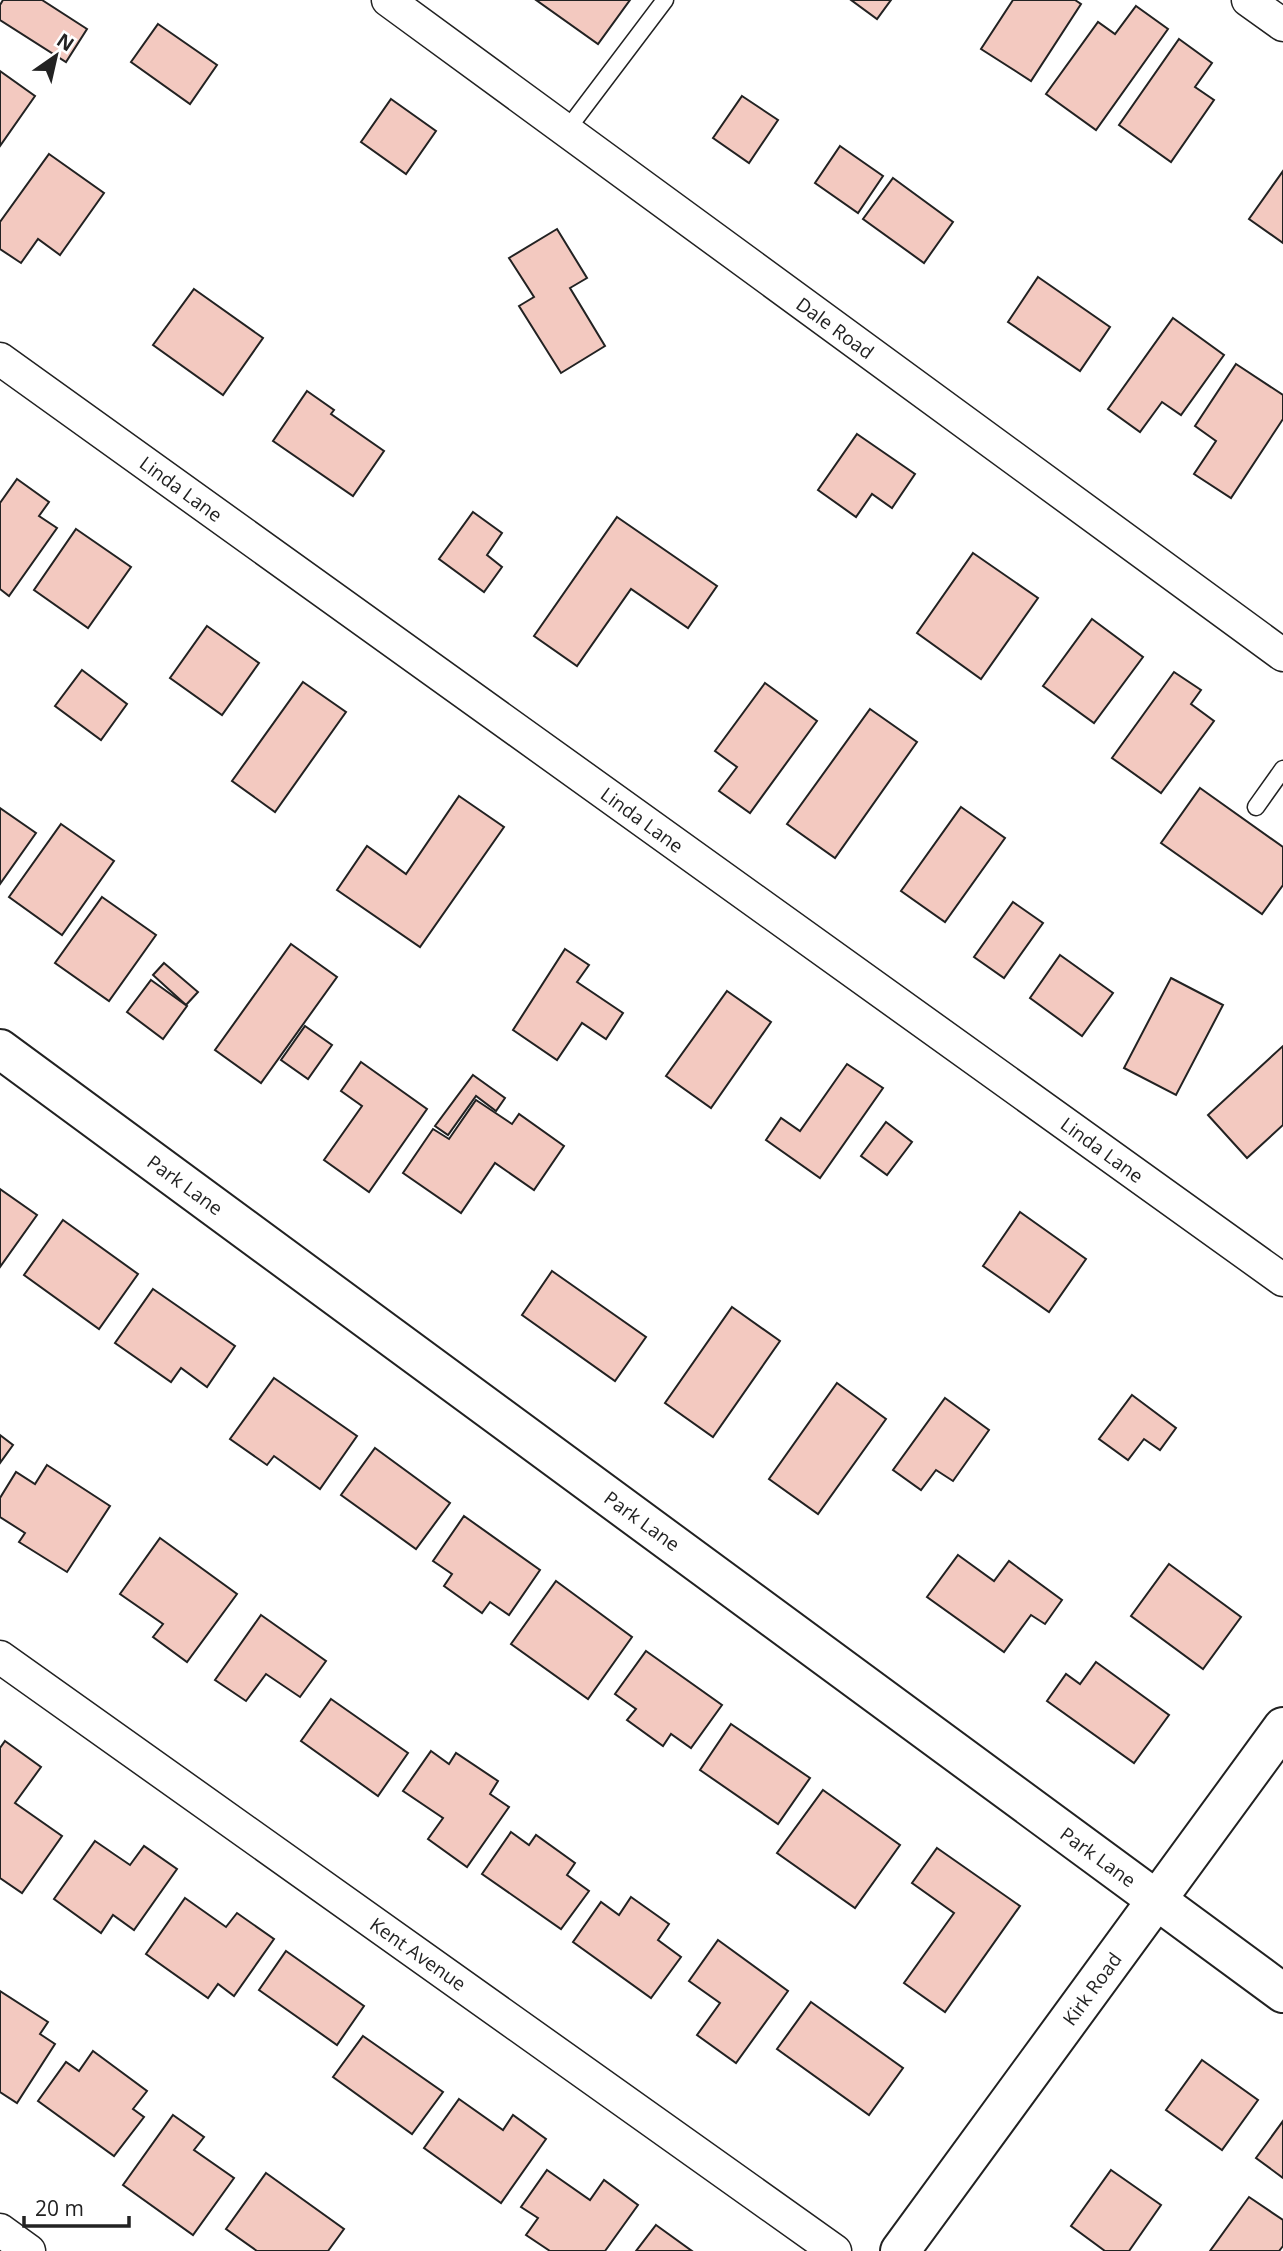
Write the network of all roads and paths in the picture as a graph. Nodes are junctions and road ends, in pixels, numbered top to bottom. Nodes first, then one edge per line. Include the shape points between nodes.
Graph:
1 (388, 0) edge
2 (665, 0) edge
3 (1248, 0) edge
4 (1283, 25) edge
5 (566, 131) junction
6 (0, 359) edge
7 (1283, 655) edge
8 (1283, 769) edge
9 (1256, 807) dead end
10 (0, 1049) edge
11 (1283, 1280) edge
12 (0, 1657) edge
13 (1283, 1727) edge
14 (1157, 1900) junction
15 (1283, 1993) edge
16 (0, 2230) edge
17 (29, 2251) edge
18 (835, 2251) edge
19 (900, 2251) edge

1 - 5 street, Dale Road
2 - 5 lane
3 - 4 street
5 - 7 street, Dale Road
6 - 11 street, Linda Lane
8 - 9 lane
10 - 14 street, Park Lane
12 - 18 street, Kent Avenue
13 - 14 street, Kirk Road
14 - 15 street, Park Lane
14 - 19 street, Kirk Road
16 - 17 street

